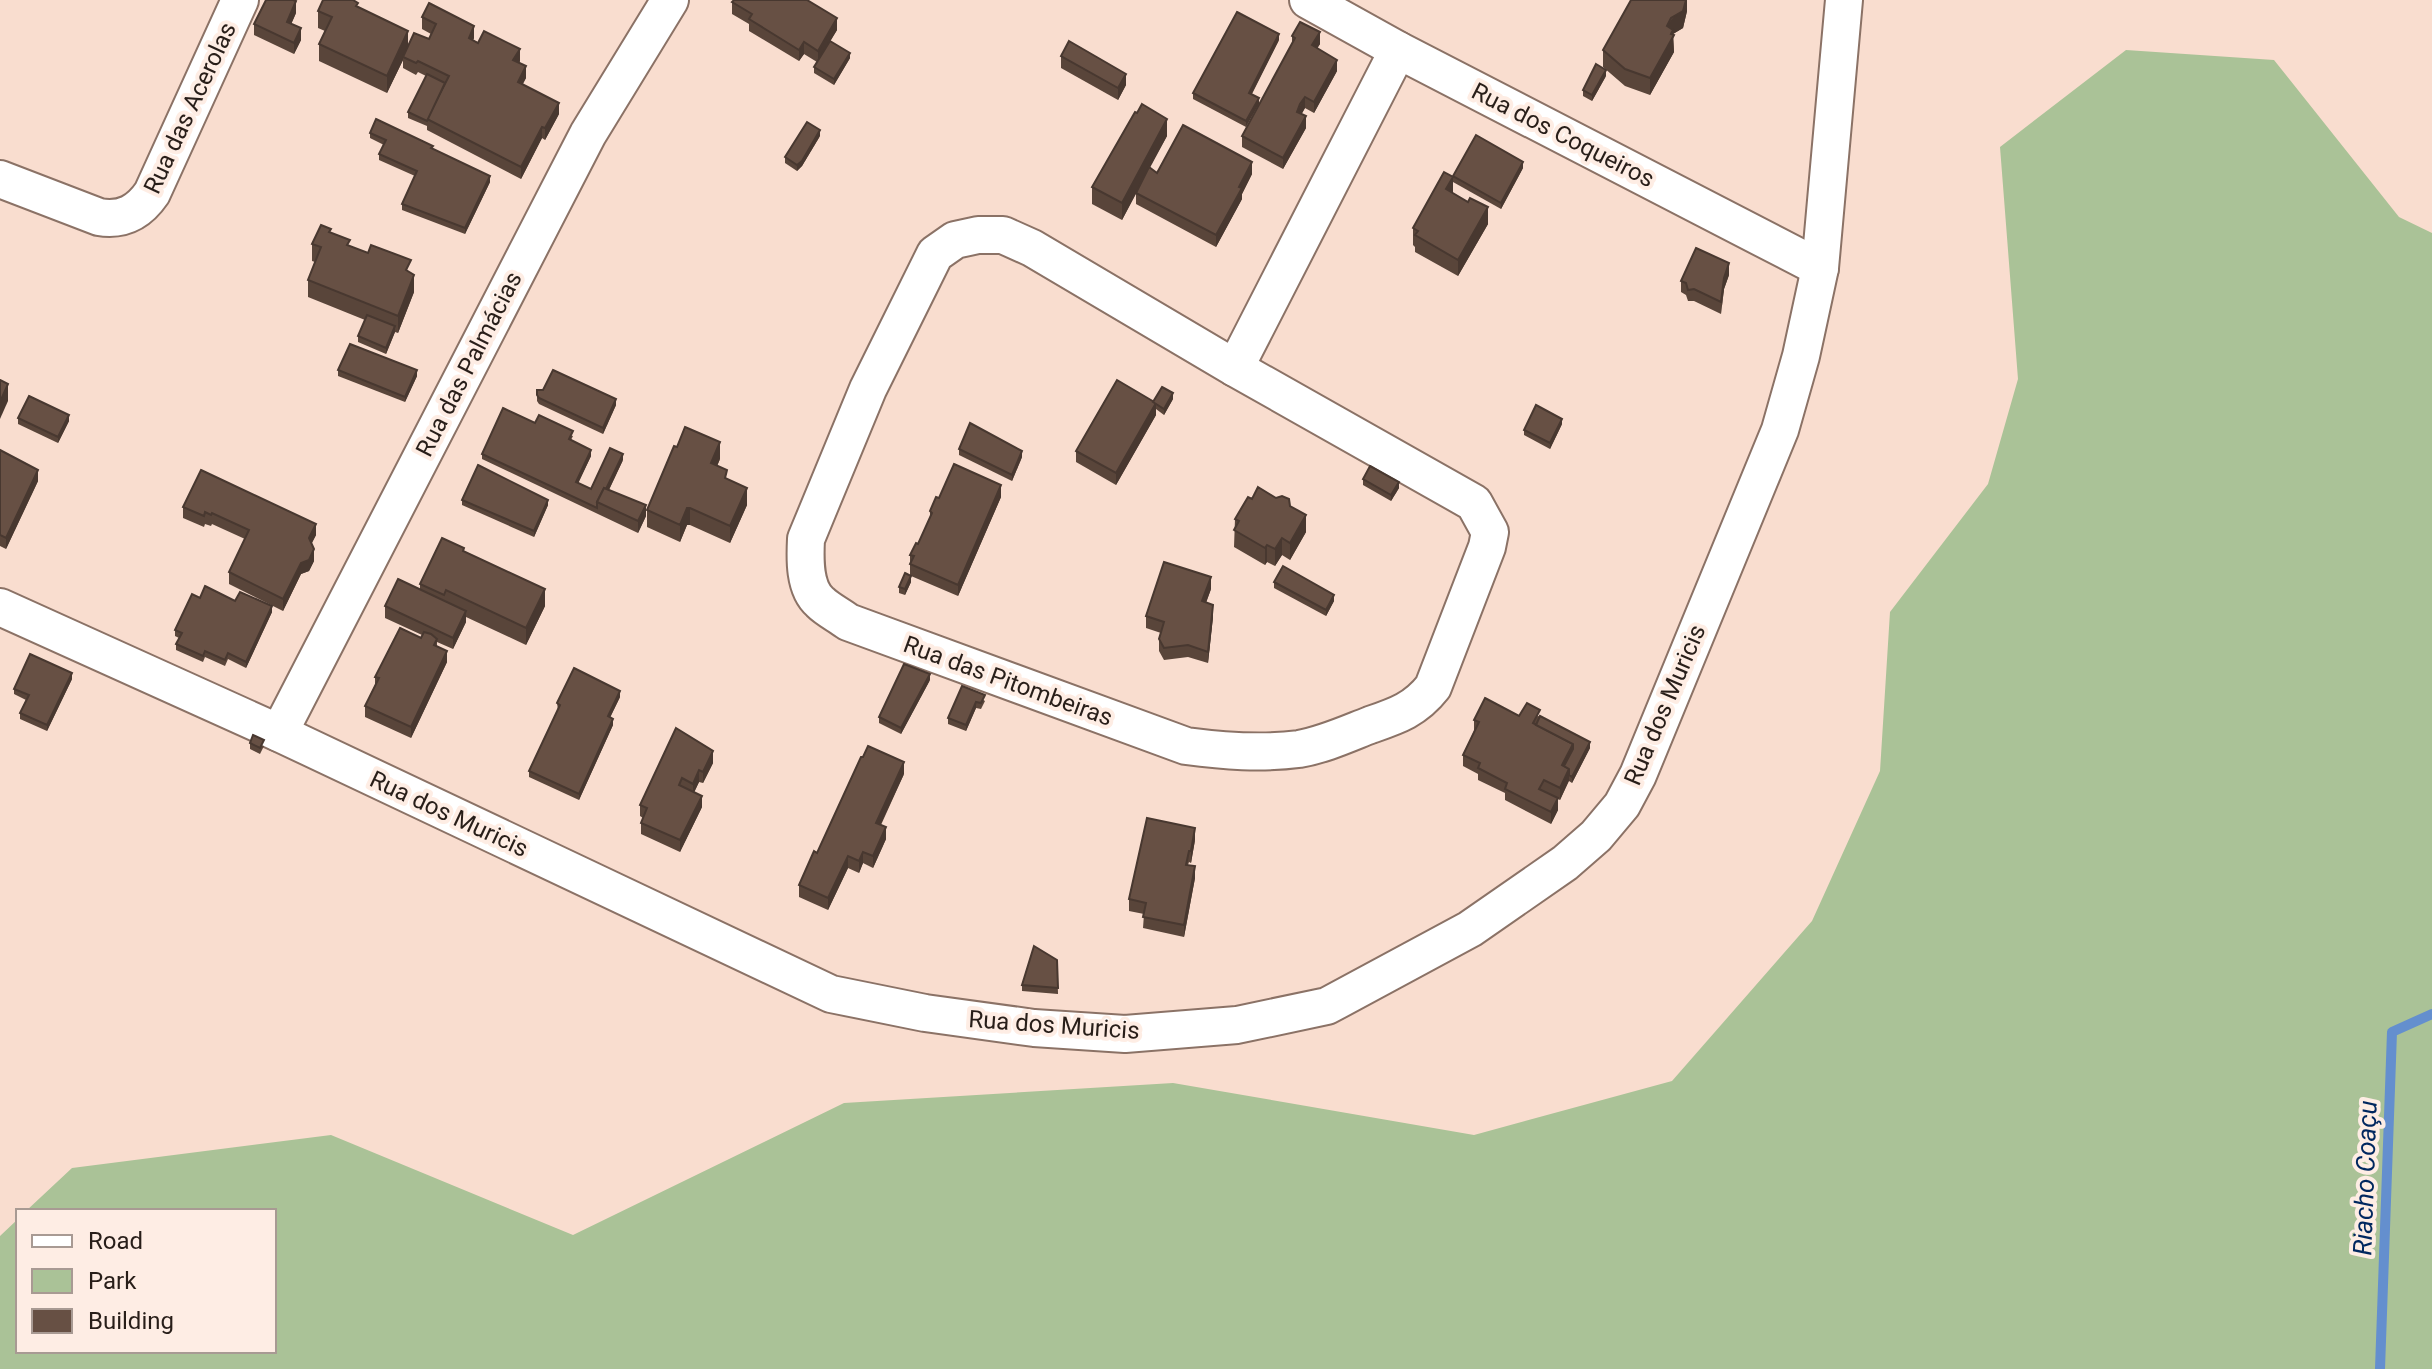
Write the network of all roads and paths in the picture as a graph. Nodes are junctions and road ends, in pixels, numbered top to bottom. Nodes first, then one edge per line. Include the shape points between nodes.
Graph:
1 (240, 0) edge
2 (670, 0) edge
3 (1308, 0) edge
4 (1844, 0) edge
5 (1398, 50) junction
6 (0, 179) edge
7 (1820, 268) junction
8 (1235, 368) junction
9 (0, 607) edge
10 (279, 733) junction

1 - 6 street, Rua das Acerolas via 143,206 112,220
2 - 10 street, Rua das Palmácias via 581,146
3 - 5 street, Rua dos Coqueiros
4 - 7 street, Rua dos Muricis
5 - 7 street, Rua dos Coqueiros
5 - 8 street
7 - 10 street, Rua dos Muricis via 1780,430 1622,805 1565,863 1470,929 1327,1006 1237,1025 1125,1034 1018,1026 831,994
8 - 8 street, Rua das Pitombeiras via 1032,248 1003,235 955,240 935,254 868,389 806,539 807,573 818,601 848,622 1186,746 1261,752 1301,749 1401,714 1433,687 1487,547 1490,532 1484,519 1463,496
9 - 10 street, Rua dos Muricis

